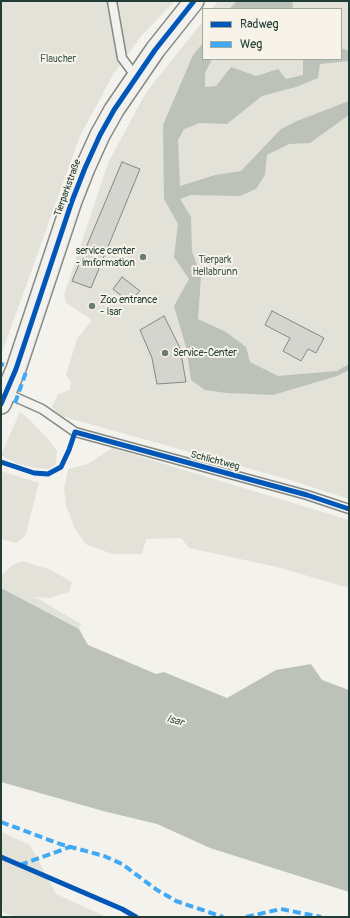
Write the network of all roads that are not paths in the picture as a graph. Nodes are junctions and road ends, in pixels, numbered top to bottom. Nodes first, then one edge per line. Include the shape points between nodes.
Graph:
1 (112, 1) edge
2 (194, 1) edge
3 (136, 77) junction
4 (3, 398) edge
5 (349, 509) edge

1 - 3 lane via 122,58
2 - 3 street, Tierparkstraße
3 - 4 street, Tierparkstraße via 107,122 85,168 16,368
4 - 5 lane, Schlichtweg via 42,410 75,432 307,495

